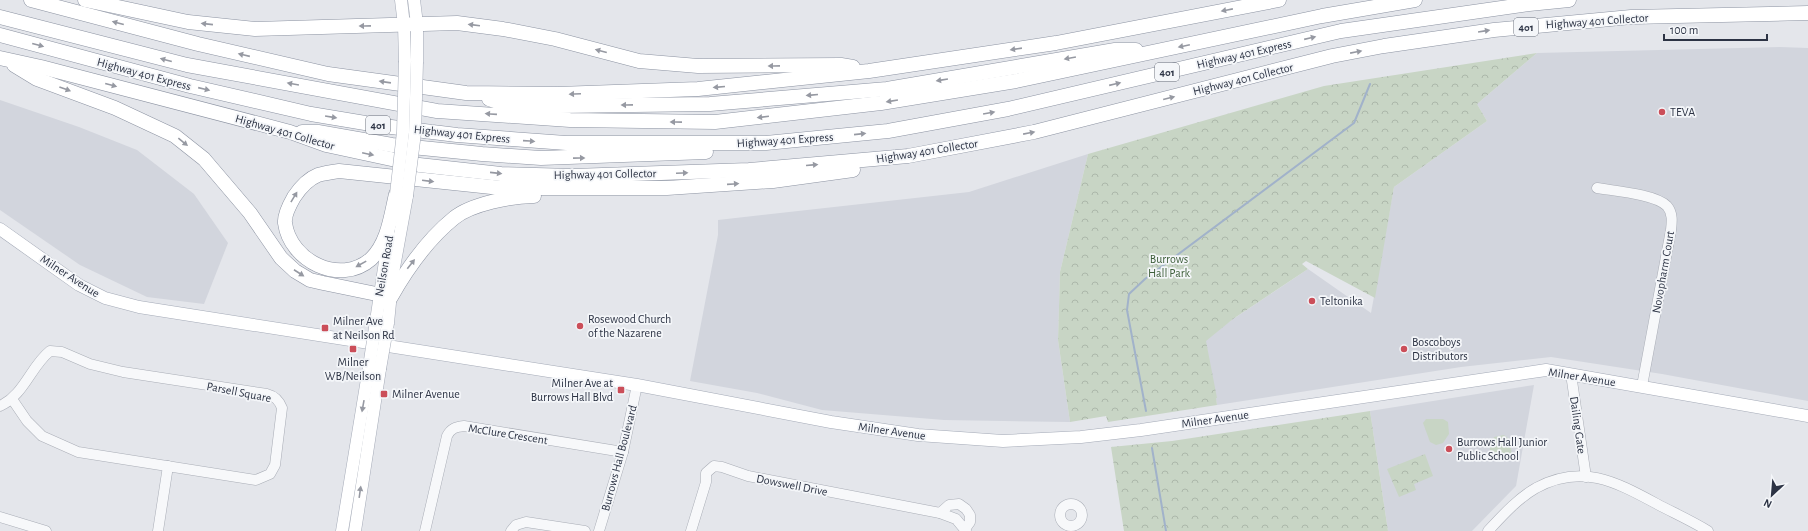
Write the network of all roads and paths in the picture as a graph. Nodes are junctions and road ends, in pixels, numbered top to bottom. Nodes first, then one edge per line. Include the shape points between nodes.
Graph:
1 (31, 0) edge
2 (85, 0) edge
3 (401, 0) edge
4 (414, 0) edge
5 (1279, 0) edge
6 (1415, 0) edge
7 (1569, 0) edge
8 (1808, 14) edge
9 (0, 17) edge
10 (411, 25) junction
11 (0, 35) edge
12 (1164, 50) junction
13 (3, 59) edge
14 (869, 71) junction
15 (466, 93) junction
16 (290, 132) junction
17 (766, 143) junction
18 (908, 156) junction
19 (667, 188) junction
20 (1597, 188) dead end
21 (402, 195) junction
22 (0, 228) edge
23 (385, 295) junction
24 (375, 368) junction
25 (1571, 374) junction
26 (637, 385) junction
27 (1642, 386) junction
28 (12, 399) junction
29 (0, 406) edge
30 (1808, 416) edge
31 (623, 452) junction
32 (168, 466) junction
33 (1586, 477) junction
34 (940, 512) junction
35 (0, 517) edge
36 (966, 530) edge
37 (46, 531) edge
38 (158, 531) edge
39 (342, 531) edge
40 (355, 531) edge
41 (425, 531) edge
42 (511, 531) edge
43 (585, 531) edge
44 (599, 531) edge
45 (691, 531) edge
46 (1488, 531) edge
47 (1708, 531) edge

15 -> 1 highway via 328,74 198,44
10 -> 2 highway via 255,29 188,22
3 - 10 main road, Neilson Road
4 - 10 main road, Neilson Road
5 -> 14 highway via 1056,43
6 -> 12 highway, Highway 401 Express / 401 via 1322,16
17 -> 7 highway, Highway 401 Express / 401 via 888,131 1008,109 1341,31
18 -> 8 highway, Highway 401 Collector / 401 via 1034,132 1332,56 1384,46 1494,30 1631,17
12 -> 9 highway, Highway 401 Express / 401 via 1016,81 881,103 715,122 570,120 437,110 218,71
14 -> 10 highway via 841,65 698,66 639,61 555,39 503,29 457,23
10 - 21 main road, Neilson Road, bridge via 415,133
11 -> 17 highway, Highway 401 Express / 401 via 190,86 311,114 383,126 457,135 566,143
12 -> 15 highway via 1116,50 888,89 710,104 558,106 498,102
13 -> 16 highway, Highway 401 Collector / 401
13 -> 23 highway via 37,79 115,108 175,136 204,159 250,213 281,258 295,271 310,280
14 -> 15 highway via 698,89 558,94
16 -> 17 highway via 318,132 392,145 541,158 703,153
16 -> 18 highway, Highway 401 Collector / 401 via 326,145 419,165 502,174 573,176 749,170
19 -> 18 highway via 780,180 875,167
21 -> 19 highway via 379,247 371,259 356,267 338,271 319,267 302,256 291,241 285,222 289,205 300,187 317,175 339,171 501,188
23 -> 19 highway via 451,221 490,202 528,196 651,194
20 - 27 street, Novopharm Court via 1653,198 1667,207 1671,213 1671,230
21 - 23 main road, Neilson Road
22 - 26 main road, Milner Avenue via 79,285 105,298 139,308
23 - 24 main road, Neilson Road, bridge
24 -> 39 main road, Neilson Road
40 -> 24 main road, Neilson Road
25 - 26 main road, Milner Avenue via 1546,370 1512,374 1141,430 1081,437 1003,441 918,435 831,422
25 - 27 main road, Milner Avenue
25 - 33 street, Dailing Gate
26 - 31 street, Burrows Hall Boulevard
27 - 30 main road, Milner Avenue
28 - 29 street, Parsell Square
28 - 32 street, Parsell Square via 42,436 78,452
28 - 32 street, Parsell Square via 41,358 50,351 62,352 90,364 123,372 266,394 280,402 282,411 274,465 268,476 256,480
31 - 41 street, McClure Crescent via 464,426 455,427 447,436
31 - 44 street, Burrows Hall Boulevard
32 - 38 street
33 - 46 street via 1560,480 1534,489
33 - 47 street via 1606,480 1625,487
34 - 36 street, Dowswell Drive via 956,519
34 - 36 street, Dowswell Drive via 949,505 959,504 966,508 970,522
34 - 45 street, Dowswell Drive via 748,476 714,466 706,473 706,482
35 - 37 street
42 - 43 street via 516,525 526,522

